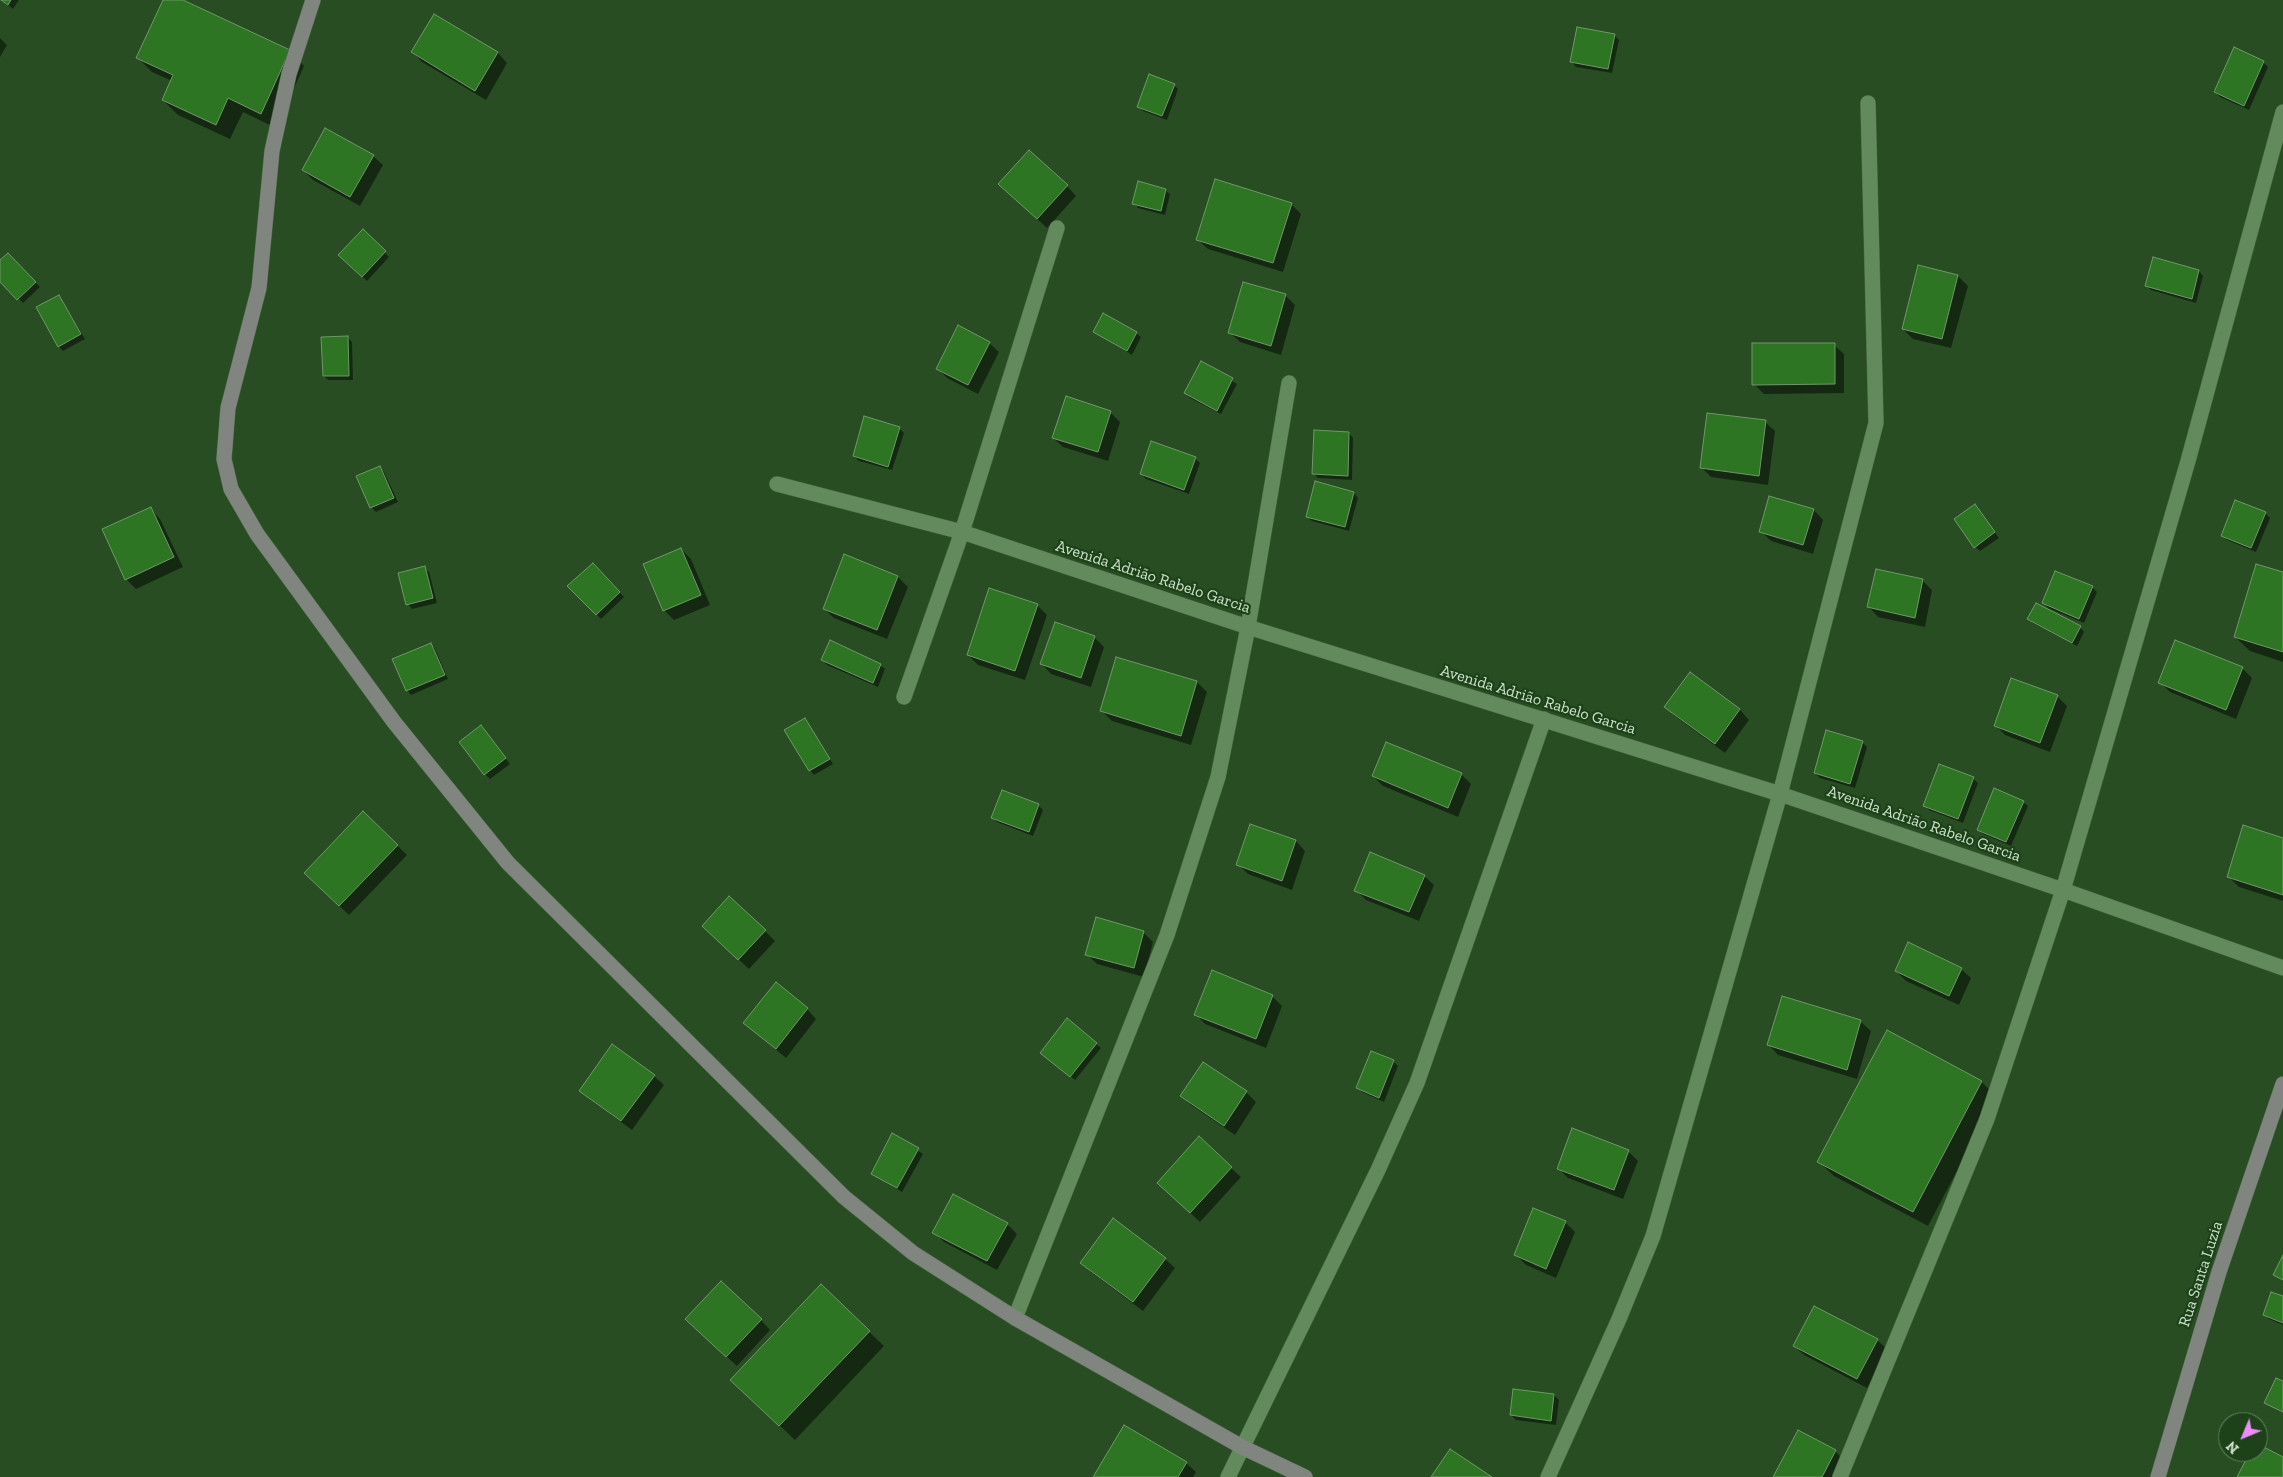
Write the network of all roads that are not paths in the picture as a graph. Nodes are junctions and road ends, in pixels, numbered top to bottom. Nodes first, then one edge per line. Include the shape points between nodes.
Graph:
1 (313, 0) edge
2 (1868, 103) dead end
3 (2283, 112) edge
4 (1057, 228) dead end
5 (1289, 383) dead end
6 (778, 484) dead end
7 (962, 532) junction
8 (1248, 627) junction
9 (904, 696) dead end
10 (1544, 720) junction
11 (1780, 794) junction
12 (2063, 890) junction
13 (2283, 968) edge
14 (2283, 1084) edge
15 (1015, 1318) junction
16 (1242, 1447) junction
17 (1228, 1477) edge
18 (1305, 1477) edge
19 (1548, 1477) edge
20 (1840, 1477) edge
21 (2158, 1477) edge

1 - 15 street via 289,74 272,150 259,288 228,408 224,459 231,489 257,534 394,722 508,863 844,1197 913,1253
2 - 11 street via 1876,423
3 - 12 street via 2188,461
4 - 7 street
5 - 8 street
6 - 7 street, Avenida Adrião Rabelo Garcia
7 - 8 street, Avenida Adrião Rabelo Garcia
7 - 9 street
8 - 10 street, Avenida Adrião Rabelo Garcia
8 - 15 street via 1218,777 1167,935
10 - 11 street, Avenida Adrião Rabelo Garcia
10 - 16 street via 1417,1083 1378,1170
11 - 12 street, Avenida Adrião Rabelo Garcia
11 - 19 street via 1654,1236
12 - 13 street, Avenida Adrião Rabelo Garcia
12 - 20 street via 1987,1119
14 - 21 street, Rua Santa Luzia via 2219,1272
15 - 16 street
16 - 17 street
16 - 18 street

